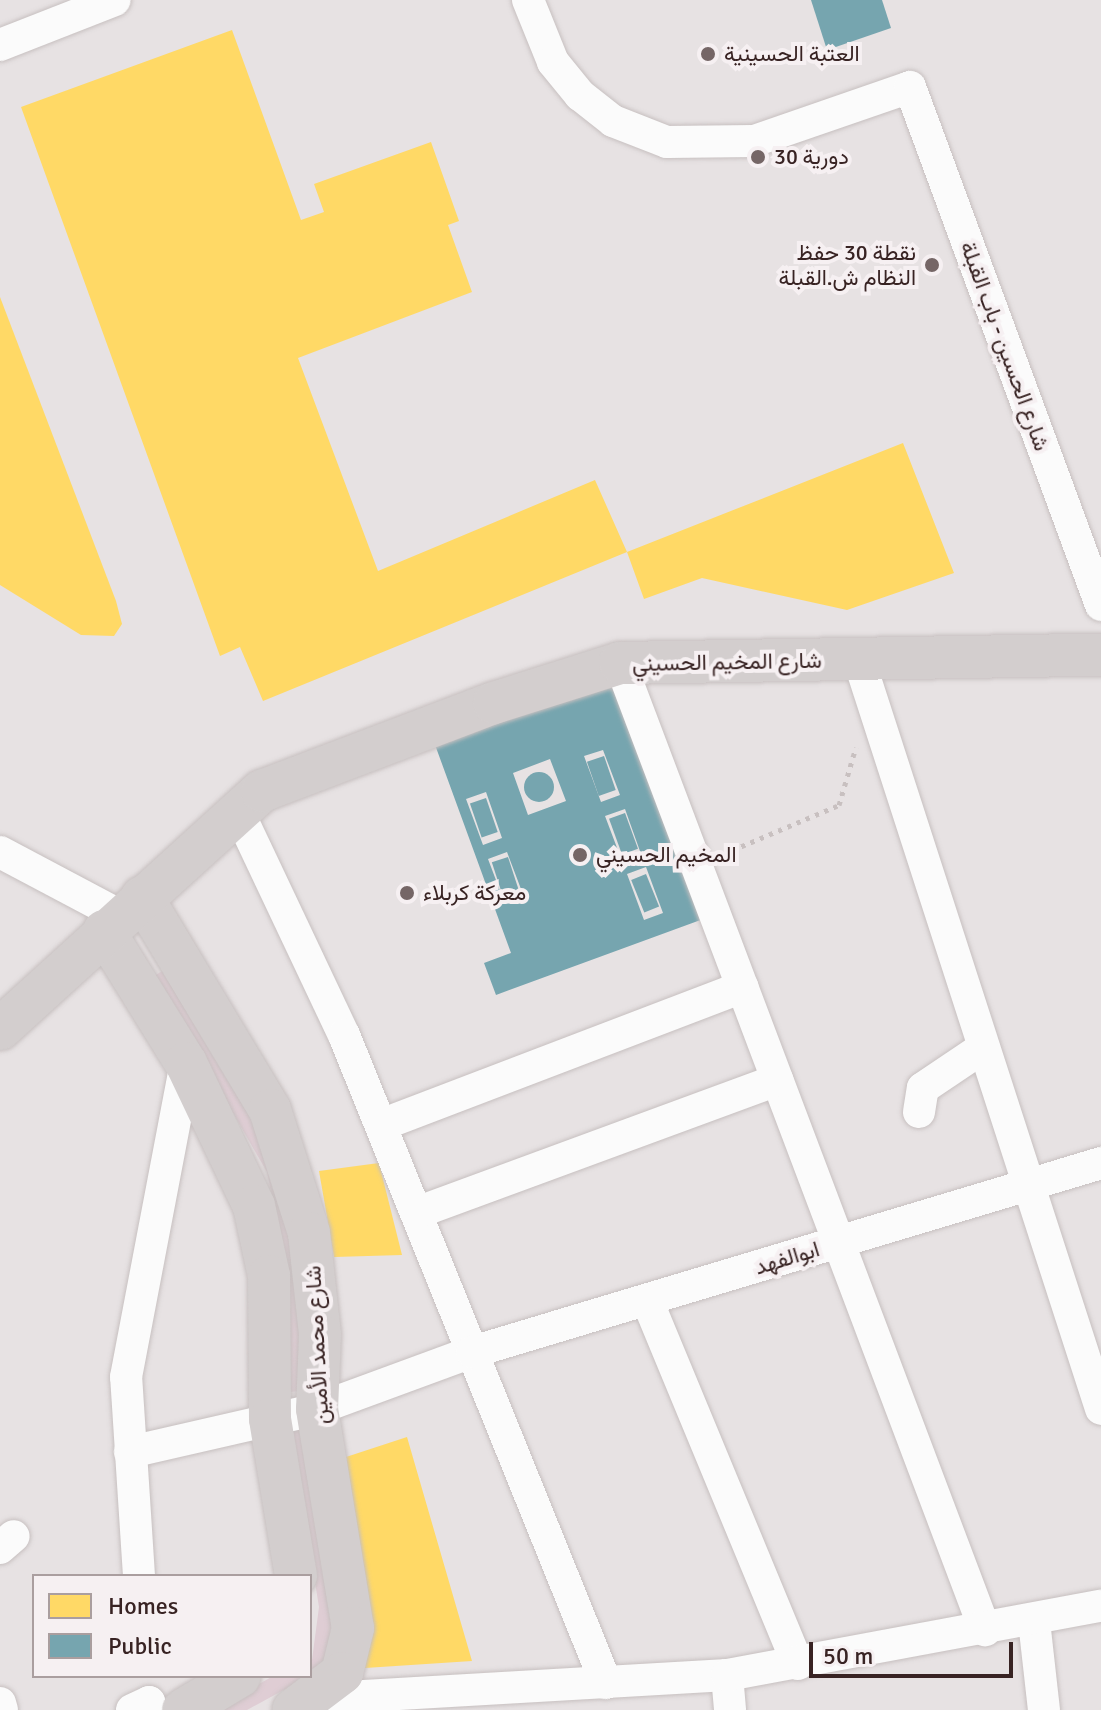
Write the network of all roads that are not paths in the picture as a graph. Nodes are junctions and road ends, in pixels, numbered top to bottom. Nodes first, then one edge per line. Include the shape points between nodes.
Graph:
1 (115, 0) edge
2 (528, 0) edge
3 (0, 45) edge
4 (1101, 605) edge
5 (1101, 655) edge
6 (620, 663) junction
7 (865, 678) junction
8 (237, 809) junction
9 (0, 852) edge
10 (122, 915) junction
11 (743, 987) junction
12 (0, 1029) edge
13 (984, 1047) junction
14 (186, 1063) junction
15 (777, 1080) junction
16 (919, 1112) dead end
17 (381, 1125) junction
18 (1101, 1163) edge
19 (1028, 1185) junction
20 (416, 1213) junction
21 (838, 1242) junction
22 (647, 1300) junction
23 (472, 1352) junction
24 (317, 1409) junction
25 (1101, 1409) edge
26 (270, 1419) junction
27 (130, 1452) junction
28 (139, 1574) edge
29 (296, 1574) edge
30 (1101, 1606) edge
31 (1034, 1621) junction
32 (985, 1630) junction
33 (798, 1664) junction
34 (727, 1675) junction
35 (233, 1678) edge
36 (606, 1683) junction
37 (566, 1697) edge
38 (435, 1700) edge
39 (152, 1702) edge
40 (0, 1703) edge
41 (307, 1706) edge
42 (2, 1710) edge
43 (730, 1710) edge
44 (1044, 1710) edge

1 - 3 street
2 - 4 street, شارع الحسين - باب القبلة via 553,62 580,95 613,121 667,142 754,141 910,87
5 - 7 main road, شارع المخيم الحسيني
6 - 7 main road, شارع المخيم الحسيني
6 - 8 main road, شارع المخيم الحسيني via 262,791
6 - 11 street
7 - 13 street
8 - 10 main road, شارع المخيم الحسيني
8 - 17 street
9 - 10 street
10 - 12 main road, شارع المخيم الحسيني
10 - 14 main road, شارع محمد الأمين
10 - 24 main road, شارع محمد الأمين via 246,1063 290,1161 316,1273
11 - 15 street
11 - 17 street
13 - 16 street via 923,1088
13 - 19 street
14 - 26 main road, شارع محمد الأمين via 243,1175 262,1237 271,1310
14 - 27 street via 131,1334
15 - 20 street
15 - 21 street
17 - 20 street
18 - 19 street, ابوالفهد
19 - 21 street, ابوالفهد
19 - 25 street
20 - 23 street
21 - 22 street, ابوالفهد
21 - 32 street
22 - 23 street, ابوالفهد
22 - 33 street
23 - 24 street, ابوالفهد
23 - 36 street
24 - 26 street
24 - 41 main road, شارع محمد الأمين via 353,1628 342,1673
26 - 27 street
26 - 29 main road, شارع محمد الأمين
27 - 28 street
30 - 31 street
31 - 32 street
31 - 44 street
32 - 33 street
33 - 34 street
34 - 36 street
34 - 43 street
35 - 39 main road
36 - 37 street
37 - 38 street
38 - 41 street
40 - 42 street

